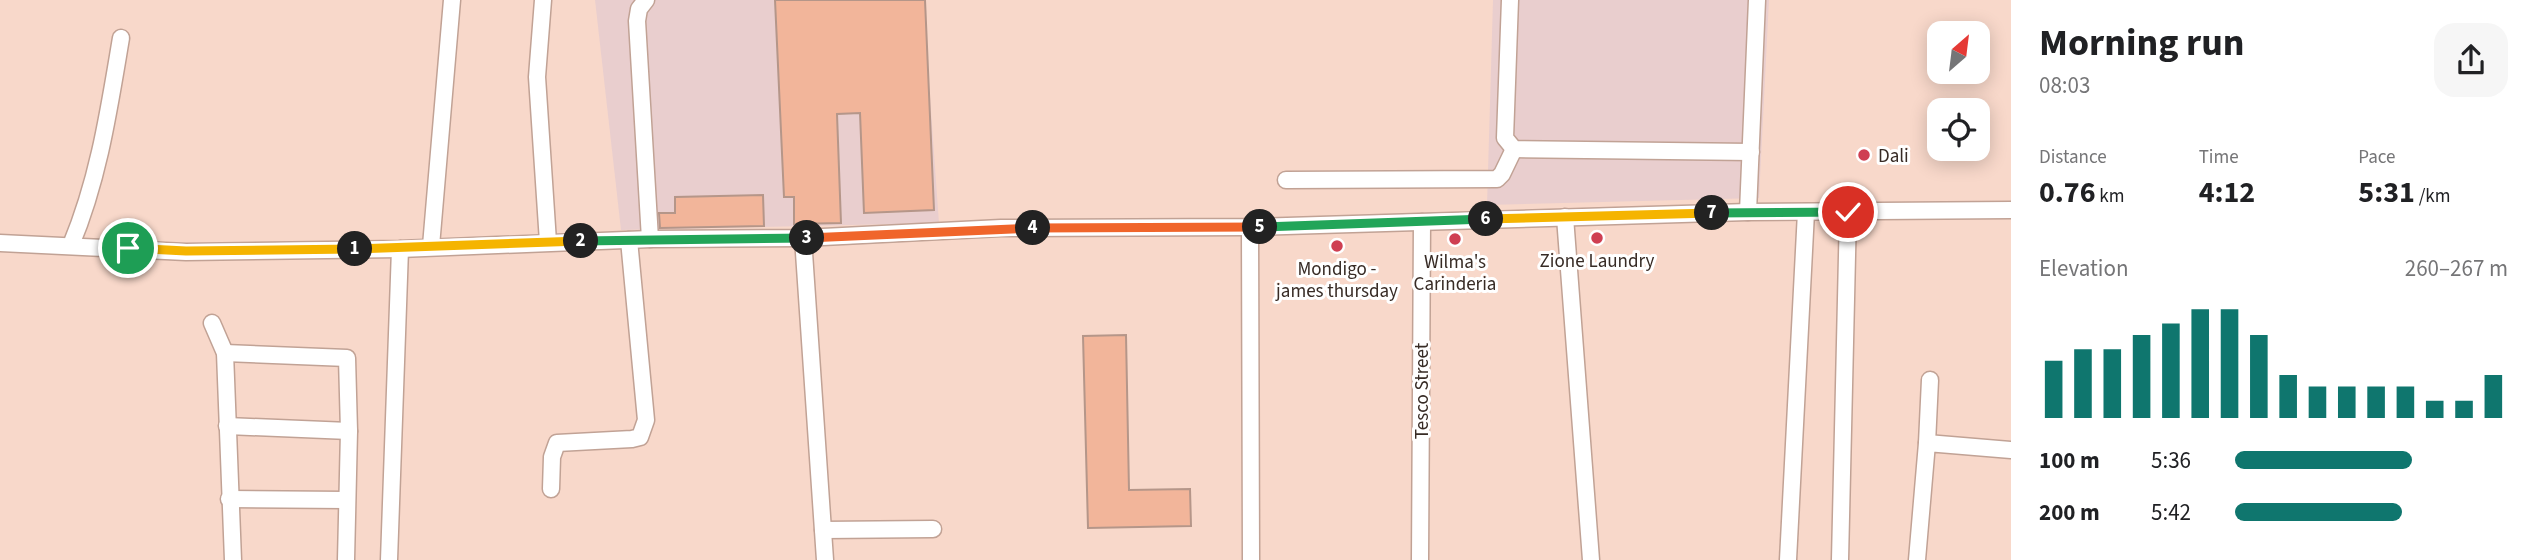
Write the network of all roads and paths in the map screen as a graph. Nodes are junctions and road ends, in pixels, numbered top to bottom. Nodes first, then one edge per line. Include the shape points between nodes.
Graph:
1 (452, 0) edge
2 (543, 0) edge
3 (646, 0) edge
4 (1510, 0) edge
5 (1757, 0) edge
6 (121, 38) dead end
7 (1514, 149) junction
8 (1751, 152) junction
9 (1286, 180) dead end
10 (2011, 210) edge
11 (1748, 212) junction
12 (1806, 212) junction
13 (1848, 212) junction
14 (1565, 217) junction
15 (1422, 222) junction
16 (1250, 227) junction
17 (803, 238) junction
18 (650, 239) junction
19 (629, 240) junction
20 (548, 242) junction
21 (0, 243) edge
22 (71, 244) junction
23 (431, 246) junction
24 (400, 248) junction
25 (212, 323) dead end
26 (225, 354) junction
27 (1930, 380) dead end
28 (227, 426) junction
29 (349, 431) junction
30 (1927, 443) junction
31 (2011, 450) edge
32 (551, 489) dead end
33 (229, 499) junction
34 (346, 500) junction
35 (933, 529) dead end
36 (823, 530) junction
37 (233, 560) edge
38 (346, 560) edge
39 (389, 560) edge
40 (825, 560) edge
41 (1251, 560) edge
42 (1420, 560) edge
43 (1591, 560) edge
44 (1788, 560) edge
45 (1840, 560) edge
46 (1917, 560) edge

1 - 23 street
2 - 20 street via 537,76
3 - 18 street via 637,21
4 - 7 street via 1506,138
5 - 8 street
6 - 22 street via 100,160
7 - 8 street
7 - 9 street via 1497,179
8 - 11 street
10 - 13 street
11 - 12 street
11 - 14 street
12 - 13 street
12 - 44 street
13 - 45 street
14 - 15 street
14 - 43 street
15 - 16 street
15 - 42 street, Tesco Street
16 - 17 street via 1001,229
16 - 41 street
17 - 18 street
17 - 36 street
18 - 19 street
19 - 20 street
19 - 32 street via 644,430 632,439 556,443
20 - 23 street
21 - 22 street
22 - 24 street via 186,251
23 - 24 street
24 - 39 street
25 - 26 street
26 - 28 street
26 - 29 street via 346,358
27 - 30 street
28 - 29 street
28 - 33 street
29 - 34 street
30 - 31 street
30 - 46 street
33 - 34 street
33 - 37 street
34 - 38 street
35 - 36 street
36 - 40 street

